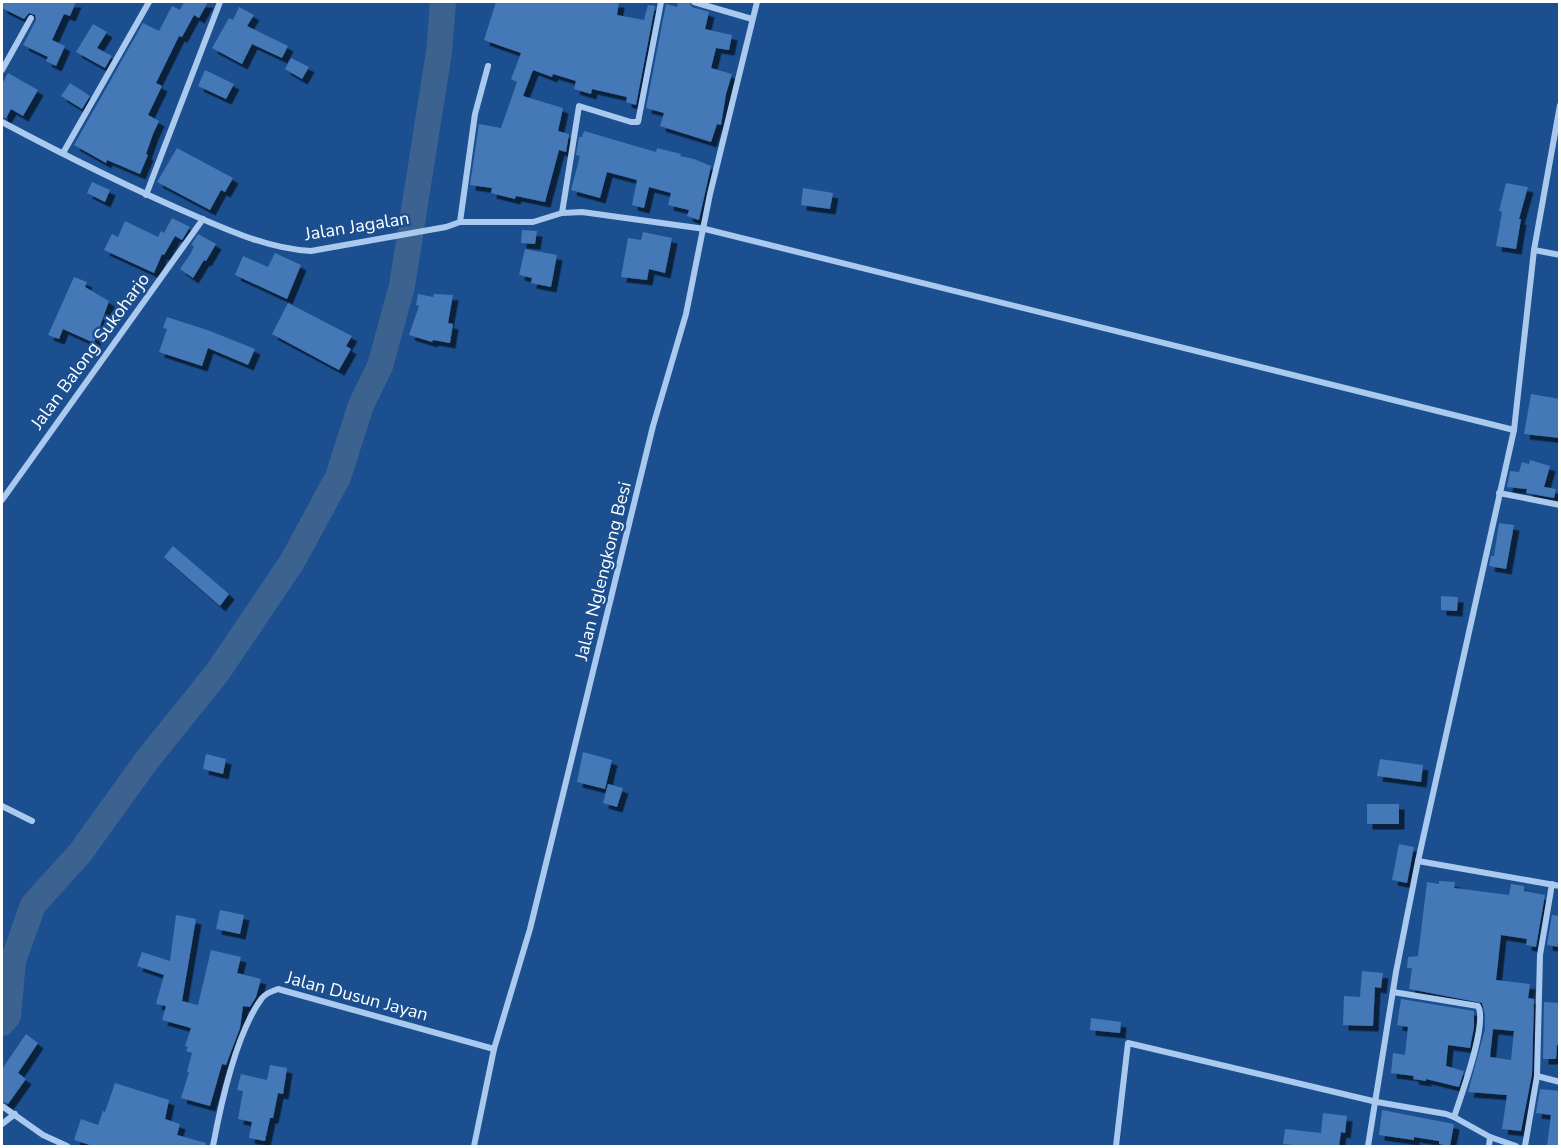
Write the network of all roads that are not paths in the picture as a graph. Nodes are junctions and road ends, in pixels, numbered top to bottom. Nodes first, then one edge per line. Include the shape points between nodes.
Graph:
1 (149, 2) edge
2 (220, 2) edge
3 (661, 2) edge
4 (694, 2) edge
5 (756, 2) edge
6 (31, 18) dead end
7 (752, 19) junction
8 (488, 66) dead end
9 (2, 70) edge
10 (1560, 105) edge
11 (2, 122) edge
12 (63, 153) junction
13 (146, 195) junction
14 (562, 213) junction
15 (203, 219) junction
16 (460, 222) junction
17 (705, 229) junction
18 (1534, 250) junction
19 (1560, 255) edge
20 (1515, 430) junction
21 (1499, 493) junction
22 (2, 500) edge
23 (1560, 505) edge
24 (2, 806) edge
25 (32, 821) dead end
26 (1418, 861) junction
27 (1552, 884) junction
28 (1560, 885) edge
29 (1393, 992) junction
30 (494, 1049) junction
31 (1538, 1076) junction
32 (1560, 1082) edge
33 (1377, 1102) junction
34 (2, 1106) edge
35 (15, 1114) junction
36 (1454, 1117) junction
37 (2, 1124) edge
38 (1490, 1137) junction
39 (67, 1146) edge
40 (213, 1146) edge
41 (474, 1146) edge
42 (1116, 1146) edge
43 (1368, 1146) edge
44 (1489, 1146) edge
45 (1516, 1146) edge
46 (1526, 1146) edge

1 - 12 street
2 - 13 street
3 - 14 street via 638,122 579,106
4 - 7 street
5 - 7 street, Jalan Nglengkong Besi
6 - 9 street
7 - 17 street, Jalan Nglengkong Besi
8 - 16 street via 475,114
10 - 18 street
11 - 12 street, Jalan Jagalan
12 - 13 street, Jalan Jagalan
13 - 15 street, Jalan Jagalan
14 - 16 street, Jalan Jagalan via 533,222
14 - 17 street, Jalan Jagalan via 582,212
15 - 16 street, Jalan Jagalan via 248,238 311,251
15 - 22 street, Jalan Balong Sukoharjo
17 - 20 street, Jalan Jagalan
17 - 30 street, Jalan Nglengkong Besi via 530,929
18 - 19 street
18 - 20 street
20 - 21 street
21 - 23 street
21 - 26 street
24 - 25 street
26 - 27 street
26 - 29 street
27 - 28 street
27 - 31 street via 1540,955
29 - 33 street
29 - 36 street via 1480,1008 1472,1066
30 - 40 street, Jalan Dusun Jayan via 278,989 263,996 241,1039
30 - 41 street, Jalan Nglengkong Besi
31 - 32 street
31 - 46 street
33 - 36 street
33 - 42 street via 1128,1043
33 - 43 street
34 - 35 street
35 - 37 street
35 - 39 street via 43,1135
36 - 38 street
38 - 44 street
38 - 45 street

